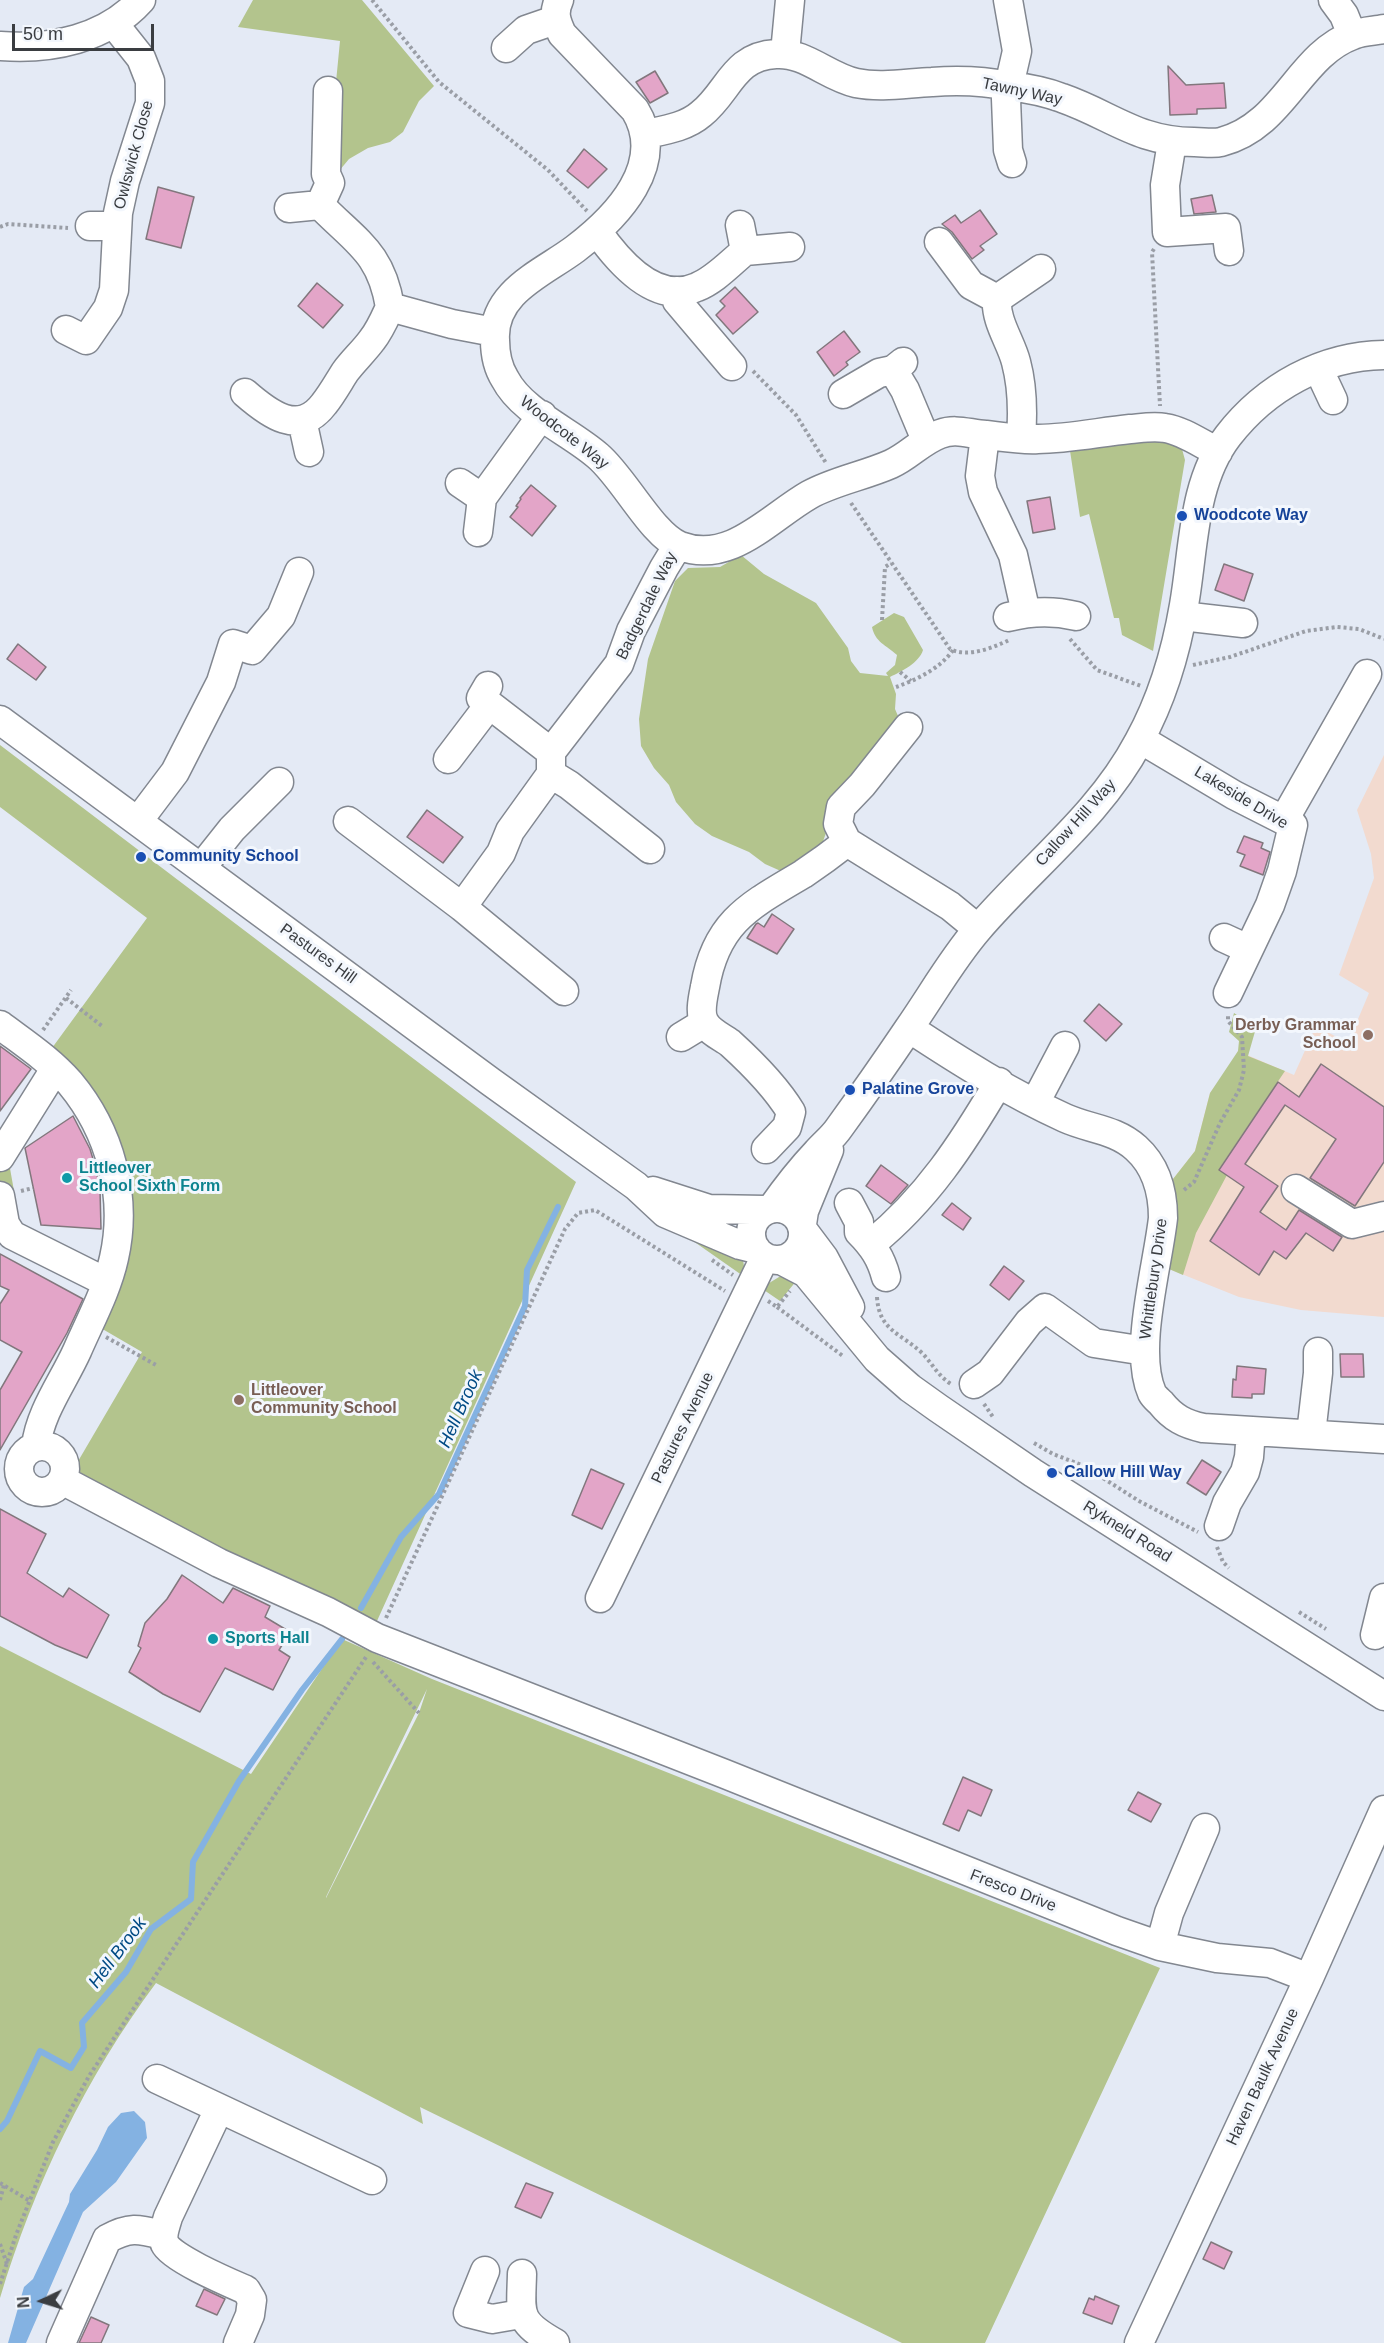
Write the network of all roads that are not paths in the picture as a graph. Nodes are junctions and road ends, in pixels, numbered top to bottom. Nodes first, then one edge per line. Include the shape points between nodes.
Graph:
1 (141, 0) edge
2 (790, 0) edge
3 (1008, 0) edge
4 (1333, 0) edge
5 (557, 10) edge
6 (114, 24) junction
7 (1384, 29) edge
8 (1352, 35) junction
9 (0, 46) edge
10 (506, 48) dead end
11 (785, 53) junction
12 (1011, 86) junction
13 (328, 91) dead end
14 (646, 134) junction
15 (1172, 142) junction
16 (1012, 163) dead end
17 (325, 194) junction
18 (289, 208) dead end
19 (600, 229) junction
20 (939, 242) dead end
21 (790, 247) dead end
22 (1229, 251) dead end
23 (1041, 269) dead end
24 (677, 291) junction
25 (987, 294) junction
26 (390, 307) junction
27 (66, 330) dead end
28 (494, 332) junction
29 (1384, 355) edge
30 (739, 364) road end
31 (1318, 368) junction
32 (245, 393) dead end
33 (843, 394) dead end
34 (1333, 400) dead end
35 (542, 416) junction
36 (302, 420) junction
37 (985, 435) junction
38 (1021, 438) junction
39 (926, 440) junction
40 (309, 452) dead end
41 (1218, 452) junction
42 (478, 532) dead end
43 (678, 545) junction
44 (299, 572) dead end
45 (1182, 616) junction
46 (1243, 623) dead end
47 (1072, 626) road end
48 (1367, 674) dead end
49 (0, 720) edge
50 (908, 728) dead end
51 (1140, 739) junction
52 (448, 759) dead end
53 (557, 771) junction
54 (279, 782) dead end
55 (138, 820) junction
56 (1284, 820) junction
57 (348, 821) dead end
58 (847, 842) junction
59 (650, 849) dead end
60 (201, 868) junction
61 (462, 907) junction
62 (978, 929) junction
63 (564, 991) dead end
64 (1228, 993) road end
65 (0, 1025) edge
66 (909, 1028) junction
67 (1065, 1046) dead end
68 (56, 1069) junction
69 (999, 1082) junction
70 (1035, 1103) junction
71 (837, 1131) junction
72 (766, 1149) dead end
73 (0, 1157) edge
74 (636, 1186) junction
75 (1296, 1189) dead end
76 (0, 1196) edge
77 (849, 1203) dead end
78 (768, 1209) junction
79 (1384, 1216) edge
80 (802, 1227) junction
81 (767, 1256) junction
82 (106, 1282) junction
83 (1144, 1351) junction
84 (1318, 1352) dead end
85 (877, 1359) junction
86 (969, 1391) road end
87 (1251, 1431) junction
88 (1311, 1434) junction
89 (1384, 1439) edge
90 (1384, 1447) edge
91 (1213, 1533) road end
92 (1384, 1598) edge
93 (600, 1599) dead end
94 (1375, 1635) dead end
95 (1384, 1696) edge
96 (1384, 1810) edge
97 (1205, 1828) dead end
98 (1160, 1946) junction
99 (1309, 1978) junction
100 (157, 2079) dead end
101 (219, 2109) junction
102 (372, 2180) dead end
103 (164, 2235) junction
104 (484, 2271) dead end
105 (522, 2274) dead end
106 (521, 2314) junction
107 (61, 2343) edge
108 (238, 2343) edge
109 (555, 2343) edge
110 (1139, 2343) edge

1 - 6 street
2 - 11 street
3 - 12 street via 1017,51
4 - 8 street
5 - 10 street via 525,30
5 - 14 street via 562,34 635,110
6 - 9 street via 78,39 46,45
6 - 27 street, Owlswick Close via 141,58 150,81 150,103 104,226 114,290 108,308 86,340
7 - 8 street, Tawny Way
8 - 15 street, Tawny Way via 1326,51 1270,115 1246,132 1220,143
11 - 12 street, Tawny Way via 837,77 868,85 964,81
11 - 14 street via 748,61 704,113 680,126
12 - 15 street, Tawny Way via 1062,98 1146,136
12 - 16 street via 1006,99
13 - 17 street
14 - 19 street via 646,158 637,182
15 - 22 street via 1166,185 1167,232 1226,228
17 - 18 street
17 - 26 street via 374,258
19 - 24 street via 623,264 657,288
19 - 28 street via 516,289 501,310
20 - 25 street via 971,285
21 - 24 street via 742,238 707,282
23 - 25 street
24 - 30 street via 677,301
25 - 38 street via 1016,360 1022,386
26 - 28 street
26 - 36 street via 374,339 324,405
28 - 35 street, Woodcote Way via 504,379
29 - 31 street, Callow Hill Way
31 - 34 street
31 - 41 street, Callow Hill Way via 1268,395 1241,421
32 - 36 street via 270,413
33 - 39 street via 898,366
35 - 42 street via 471,490
35 - 43 street, Woodcote Way via 597,455 663,534
36 - 40 street
37 - 38 street, Woodcote Way
37 - 39 street, Woodcote Way via 950,431
37 - 47 street via 980,476 983,492 1013,555 1022,620 1060,612
38 - 41 street, Woodcote Way via 1161,427 1180,432
39 - 43 street, Woodcote Way via 892,464 810,494 732,546 709,552
41 - 45 street, Callow Hill Way via 1198,508
43 - 53 street, Badgerdale Way via 632,631 619,664
44 - 55 street via 280,616 252,650 233,644 221,682 175,772
45 - 46 street
45 - 51 street, Callow Hill Way via 1161,694
48 - 56 street
49 - 55 street, Pastures Hill
50 - 58 street via 841,807 838,824
51 - 56 street, Lakeside Drive
51 - 62 street, Callow Hill Way via 1094,806
52 - 53 street via 470,731 488,695
53 - 59 street
53 - 61 street, Badgerdale Way via 510,831 501,853
54 - 60 street via 232,829
55 - 60 street, Pastures Hill
56 - 64 street, Lakeside Drive via 1293,825 1282,871 1270,904 1236,943
57 - 61 street
58 - 62 street via 950,906
58 - 72 street via 748,908 727,929 707,976 702,1012 693,1030 729,1043 782,1096 791,1112 787,1127
60 - 74 street, Pastures Hill
61 - 63 street
62 - 66 street, Callow Hill Way
65 - 68 street
66 - 69 street, Whittlebury Drive
66 - 71 street, Callow Hill Way
67 - 70 street
68 - 73 street
68 - 82 street via 85,1103 113,1166 119,1228
69 - 70 street, Whittlebury Drive
69 - 77 street via 966,1138 875,1254
70 - 83 street, Whittlebury Drive via 1080,1125 1123,1137 1154,1171 1163,1204
71 - 78 street, Callow Hill Way
71 - 80 street, Callow Hill Way
74 - 78 street, Pastures Hill via 709,1209
74 - 81 street, Pastures Hill via 665,1213
75 - 79 street via 1352,1224
76 - 82 street via 5,1224 12,1235
78 - 80 street via 784,1208
78 - 81 street via 752,1225 750,1233
80 - 81 street via 801,1245 793,1255
80 - 85 street, Rykneld Road via 824,1258
81 - 85 street, Rykneld Road via 806,1273
81 - 93 street, Pastures Avenue
82 - 98 street, Fresco Drive via 41,1423 36,1446 20,1462 23,1481 29,1488 45,1491 62,1480 219,1563 328,1612 372,1647 725,1774 918,1854
83 - 86 street via 1094,1343 1045,1308 1029,1322 990,1373
83 - 87 street, Whittlebury Drive via 1153,1395 1175,1418 1203,1428
84 - 88 street
85 - 95 street, Rykneld Road via 910,1388 1033,1473
87 - 88 street, Whittlebury Drive
87 - 91 street via 1245,1472
88 - 89 street, Whittlebury Drive
89 - 90 street, Whittlebury Drive
92 - 94 street
96 - 99 street, Haven Baulk Avenue
97 - 98 street via 1169,1912
98 - 99 street, Fresco Drive via 1217,1958 1270,1963
99 - 110 street, Haven Baulk Avenue
100 - 101 street
101 - 102 street
101 - 103 street via 168,2217
103 - 107 street via 139,2229 122,2231 107,2240
103 - 108 street via 165,2245 175,2255 246,2290 252,2300 250,2315
104 - 106 street via 468,2313 492,2319
105 - 106 street
106 - 109 street via 535,2332

